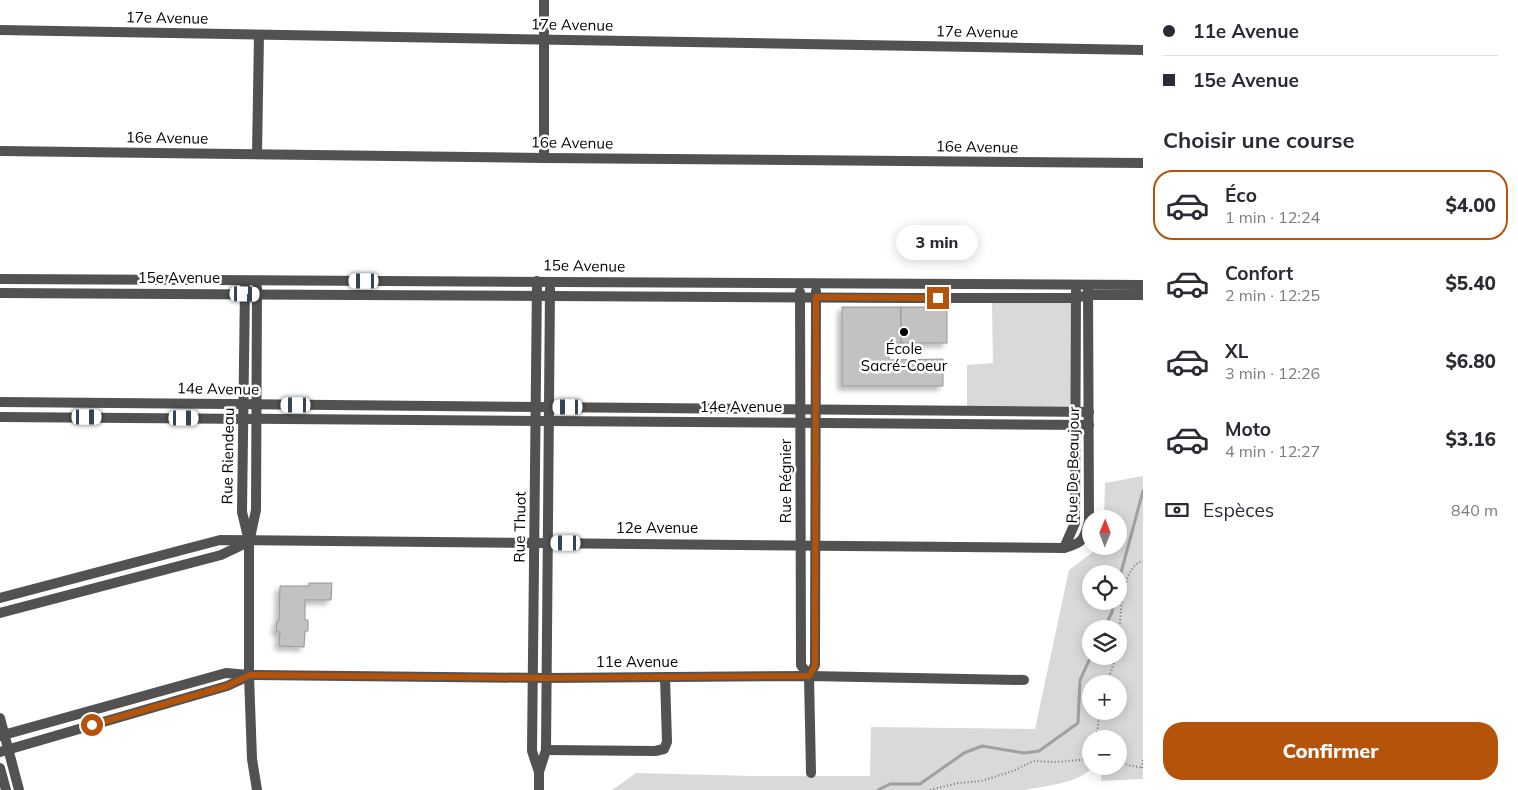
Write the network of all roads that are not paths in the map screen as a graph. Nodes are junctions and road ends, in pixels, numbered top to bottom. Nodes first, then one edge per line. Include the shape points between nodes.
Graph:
1 (544, 0) edge
2 (0, 30) edge
3 (259, 35) junction
4 (545, 40) junction
5 (1143, 50) edge
6 (0, 151) edge
7 (257, 154) junction
8 (544, 158) junction
9 (1143, 163) edge
10 (0, 279) edge
11 (110, 280) junction
12 (245, 281) junction
13 (258, 281) junction
14 (399, 281) junction
15 (537, 281) junction
16 (550, 281) junction
17 (679, 282) junction
18 (800, 282) junction
19 (816, 283) junction
20 (970, 283) junction
21 (905, 284) junction
22 (1076, 285) junction
23 (1143, 285) edge
24 (1088, 290) junction
25 (0, 293) edge
26 (109, 293) junction
27 (245, 294) junction
28 (257, 294) junction
29 (399, 295) junction
30 (1143, 295) edge
31 (537, 296) junction
32 (550, 296) junction
33 (679, 296) junction
34 (800, 297) junction
35 (816, 297) junction
36 (904, 298) junction
37 (971, 298) junction
38 (1076, 298) junction
39 (0, 402) edge
40 (103, 403) junction
41 (244, 404) junction
42 (257, 405) junction
43 (393, 406) junction
44 (536, 407) junction
45 (548, 407) junction
46 (800, 409) junction
47 (816, 410) junction
48 (1076, 412) junction
49 (1089, 412) junction
50 (0, 416) edge
51 (104, 417) junction
52 (243, 418) junction
53 (257, 418) junction
54 (393, 419) junction
55 (536, 420) junction
56 (548, 421) junction
57 (800, 422) junction
58 (816, 423) junction
59 (1076, 425) junction
60 (1090, 425) junction
61 (249, 541) junction
62 (535, 542) junction
63 (547, 543) junction
64 (801, 544) junction
65 (815, 544) junction
66 (1064, 548) junction
67 (101, 572) junction
68 (103, 586) junction
69 (0, 598) edge
70 (0, 613) edge
71 (250, 675) junction
72 (809, 676) junction
73 (665, 677) junction
74 (533, 678) junction
75 (546, 678) junction
76 (1024, 680) dead end
77 (122, 702) junction
78 (126, 715) junction
79 (0, 718) edge
80 (2, 735) edge
81 (4, 750) edge
82 (546, 750) junction
83 (0, 768) edge
84 (539, 772) junction
85 (811, 773) dead end
86 (6, 790) edge
87 (18, 790) edge
88 (257, 790) edge
89 (539, 790) edge

1 - 4 street
2 - 3 street, 17e Avenue
3 - 4 street, 17e Avenue
3 - 7 street
4 - 5 street, 17e Avenue
4 - 8 street
6 - 7 street, 16e Avenue
7 - 8 street, 16e Avenue
8 - 9 street, 16e Avenue
10 - 11 street, 15e Avenue
11 - 12 street, 15e Avenue
11 - 26 street
12 - 13 street, 15e Avenue
12 - 27 street, Rue Riendeau
13 - 14 street, 15e Avenue
13 - 28 street, Rue Riendeau
14 - 15 street, 15e Avenue
14 - 29 street
15 - 16 street, 15e Avenue
15 - 31 street, Rue Thuot
16 - 17 street, 15e Avenue
16 - 32 street, Rue Thuot
17 - 18 street, 15e Avenue
17 - 33 street
18 - 19 street, 15e Avenue
18 - 34 street, Rue Régnier
19 - 21 street, 15e Avenue
19 - 35 street, Rue Régnier
20 - 21 street, 15e Avenue
20 - 22 street, 15e Avenue
20 - 37 street
21 - 36 street
22 - 24 street, 15e Avenue
22 - 38 street, Rue De Beaujour
23 - 24 street, 15e Avenue
24 - 30 street, 15e Avenue
24 - 38 street, 15e Avenue
24 - 49 street, Rue De Beaujour
25 - 26 street, 15e Avenue
26 - 27 street, 15e Avenue
27 - 28 street, 15e Avenue
27 - 41 street, Rue Riendeau
28 - 29 street, 15e Avenue
28 - 42 street, Rue Riendeau
29 - 31 street, 15e Avenue
31 - 32 street, 15e Avenue
31 - 44 street, Rue Thuot
32 - 33 street, 15e Avenue
32 - 45 street, Rue Thuot
33 - 34 street, 15e Avenue
34 - 35 street, 15e Avenue
34 - 46 street, Rue Régnier
35 - 36 street, 15e Avenue
35 - 47 street, Rue Régnier
36 - 37 street, 15e Avenue
37 - 38 street, 15e Avenue
38 - 48 street, Rue De Beaujour
39 - 40 street, 14e Avenue
40 - 41 street, 14e Avenue
40 - 51 street
41 - 42 street, 14e Avenue
41 - 52 street, Rue Riendeau
42 - 43 street, 14e Avenue
42 - 53 street, Rue Riendeau
43 - 44 street, 14e Avenue
43 - 54 street
44 - 45 street, 14e Avenue
44 - 55 street, Rue Thuot
45 - 46 street, 14e Avenue
45 - 56 street, Rue Thuot
46 - 47 street, 14e Avenue
46 - 57 street, Rue Régnier
47 - 48 street, 14e Avenue
47 - 58 street, Rue Régnier
48 - 49 street, 14e Avenue
48 - 59 street, Rue De Beaujour
49 - 60 street, Rue De Beaujour
50 - 51 street, 14e Avenue
51 - 52 street, 14e Avenue
52 - 53 street, 14e Avenue
52 - 61 street, Rue Riendeau via 242,512
53 - 54 street, 14e Avenue
53 - 61 street, Rue Riendeau via 256,510
54 - 55 street, 14e Avenue
55 - 56 street, 14e Avenue
55 - 62 street, Rue Thuot
56 - 57 street, 14e Avenue
56 - 63 street, Rue Thuot
57 - 58 street, 14e Avenue
57 - 64 street, Rue Régnier
58 - 59 street, 14e Avenue
58 - 65 street, Rue Régnier
59 - 60 street, 14e Avenue
59 - 66 street, Rue De Beaujour via 1076,524
60 - 66 street, Rue De Beaujour via 1089,521 1085,537 1079,544
61 - 62 street, 12e Avenue
61 - 67 street, 12e Avenue via 220,540
61 - 68 street, 12e Avenue via 221,555
61 - 71 street, Rue Riendeau
62 - 63 street, 12e Avenue
62 - 74 street, Rue Thuot
63 - 64 street, 12e Avenue
63 - 75 street, Rue Thuot
64 - 65 street, 12e Avenue
64 - 72 street, Rue Régnier via 801,665
65 - 66 street, 12e Avenue
65 - 72 street, Rue Régnier via 815,666
67 - 68 street
67 - 69 street, 12e Avenue
68 - 70 street, 12e Avenue
71 - 74 street, 11e Avenue
71 - 77 street, 11e Avenue via 226,673
71 - 78 street, 11e Avenue via 227,686
71 - 88 street, Rue Riendeau via 252,759
72 - 73 street, 11e Avenue
72 - 76 street, 11e Avenue
72 - 85 street, Rue Régnier
73 - 75 street, 11e Avenue
73 - 82 street via 667,742 664,749 655,752
74 - 75 street, 11e Avenue
74 - 84 street, Rue Thuot via 532,751
75 - 82 street, Rue Thuot
77 - 78 street
77 - 80 street, 11e Avenue
78 - 81 street, 11e Avenue
79 - 80 street
80 - 81 street
81 - 87 street
82 - 84 street, Rue Thuot
83 - 86 street
84 - 89 street, Rue Thuot

